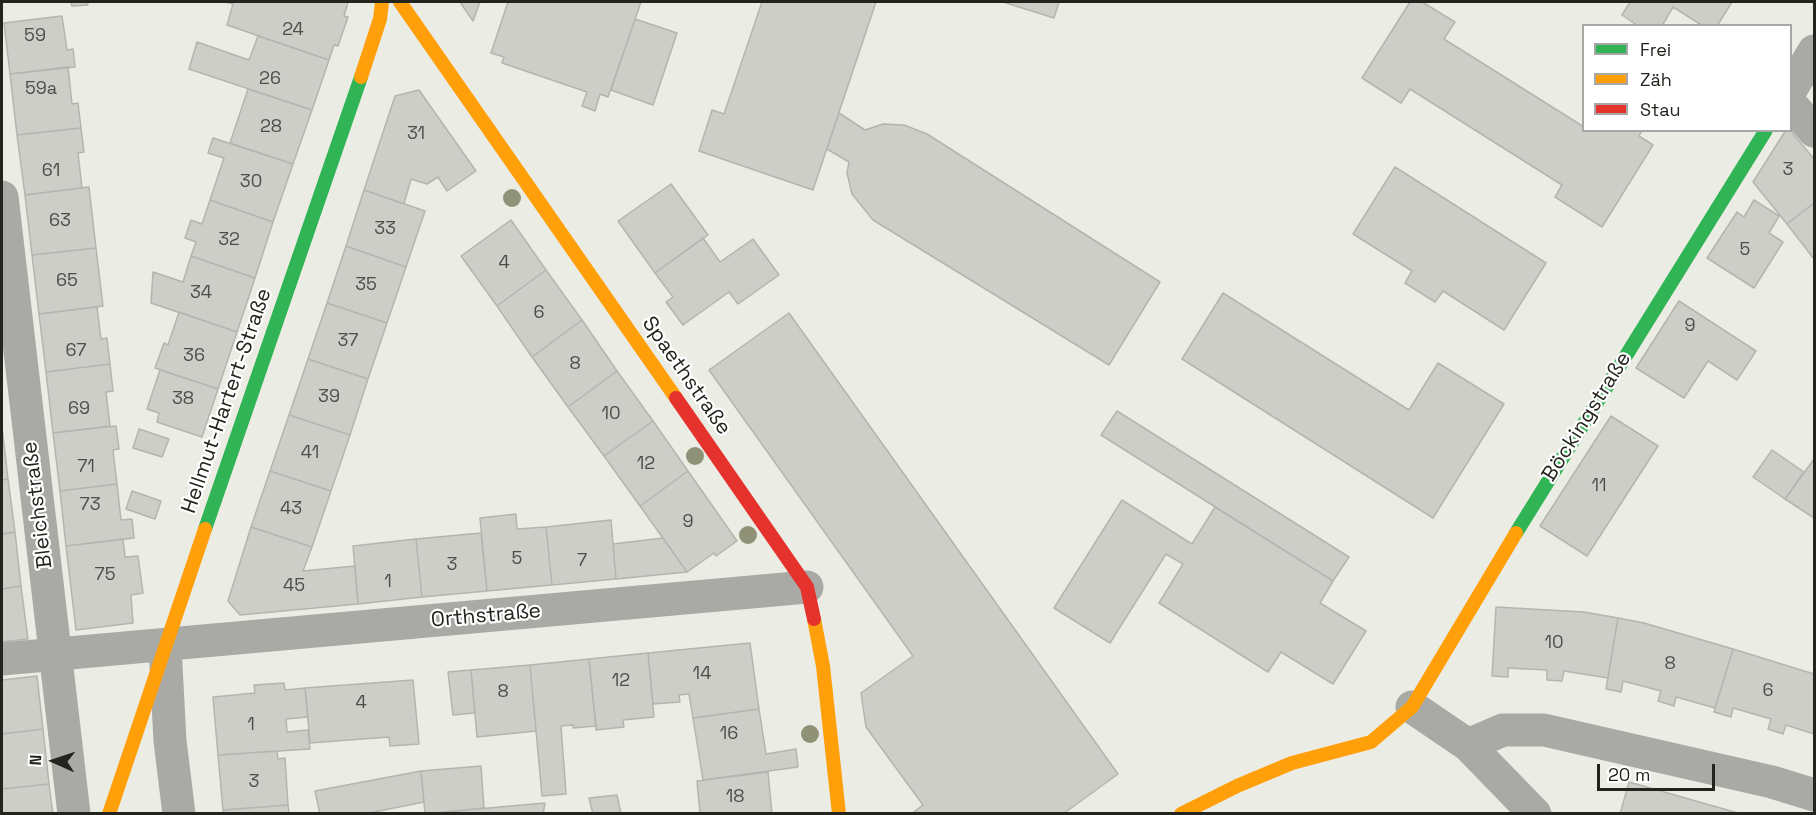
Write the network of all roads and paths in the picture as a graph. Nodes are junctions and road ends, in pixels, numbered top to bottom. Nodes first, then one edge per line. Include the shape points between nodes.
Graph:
1 (382, 2) edge
2 (400, 2) edge
3 (1815, 51) edge
4 (1792, 89) edge
5 (1792, 104) edge
6 (1815, 131) edge
7 (1765, 132) edge
8 (2, 197) edge
9 (807, 587) junction
10 (165, 644) junction
11 (55, 653) junction
12 (2, 659) edge
13 (1412, 707) junction
14 (1468, 746) junction
15 (1815, 795) edge
16 (74, 813) edge
17 (108, 813) edge
18 (179, 813) edge
19 (839, 813) edge
20 (1181, 813) edge
21 (1535, 813) edge

1 - 10 street, Hellmut-Hartert-Straße via 380,19
2 - 9 street, Spaethstraße
3 - 4 street
5 - 6 street
7 - 13 street, Böckingstraße
8 - 11 street, Bleichstraße
9 - 10 street, Orthstraße
9 - 19 street, Spaethstraße via 823,666
10 - 11 street, Orthstraße
10 - 17 street, Hellmut-Hartert-Straße
10 - 18 street via 170,741
11 - 12 street, Orthstraße
11 - 16 street, Bleichstraße
13 - 14 street
13 - 20 street, Böckingstraße via 1371,742 1292,763
14 - 15 street via 1503,730 1544,730
14 - 21 street

